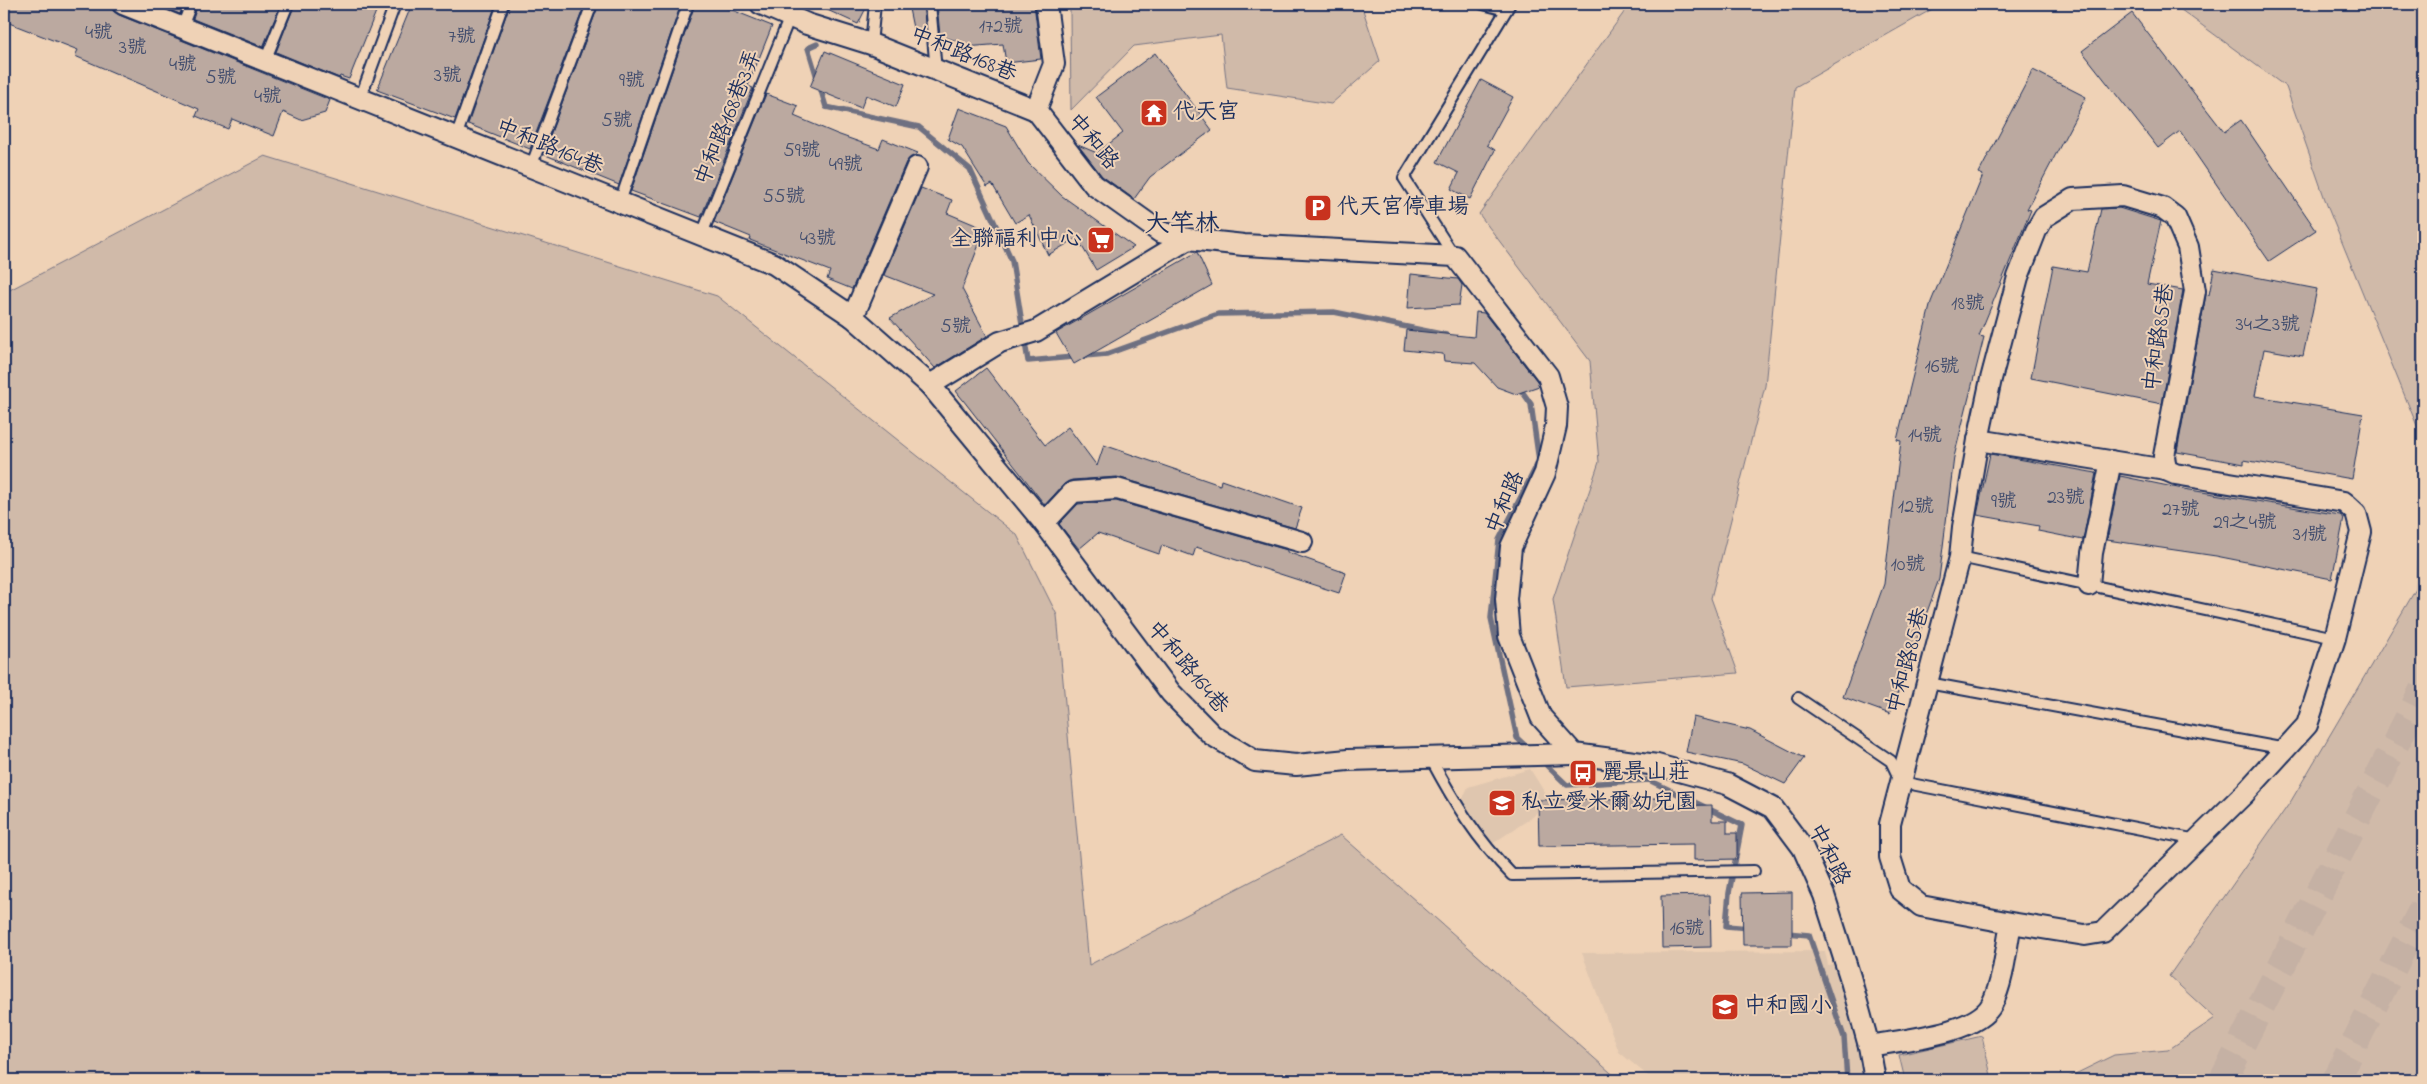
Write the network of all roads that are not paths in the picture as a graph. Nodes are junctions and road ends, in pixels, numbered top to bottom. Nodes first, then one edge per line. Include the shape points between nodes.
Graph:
1 (123, 4) edge
2 (191, 4) edge
3 (288, 4) edge
4 (395, 4) edge
5 (503, 4) edge
6 (592, 4) edge
7 (688, 4) edge
8 (761, 4) edge
9 (875, 4) edge
10 (930, 4) edge
11 (1046, 4) edge
12 (1483, 4) edge
13 (1508, 7) edge
14 (792, 10) edge
15 (182, 27) junction
16 (871, 44) junction
17 (265, 60) junction
18 (936, 71) junction
19 (360, 99) junction
20 (1036, 110) junction
21 (456, 137) junction
22 (531, 167) junction
23 (917, 167) dead end
24 (620, 202) junction
25 (702, 234) junction
26 (1188, 239) junction
27 (1455, 256) junction
28 (853, 317) junction
29 (930, 385) junction
30 (1978, 440) junction
31 (2111, 461) junction
32 (2166, 470) junction
33 (1044, 523) junction
34 (1302, 542) dead end
35 (1960, 557) junction
36 (2089, 585) junction
37 (2335, 638) junction
38 (1928, 682) junction
39 (1798, 698) dead end
40 (2287, 749) junction
41 (1574, 754) junction
42 (1431, 759) junction
43 (1902, 782) junction
44 (2198, 840) junction
45 (1750, 871) dead end
46 (2011, 922) junction
47 (1869, 1046) junction
48 (1876, 1080) edge

1 - 15 street, 中和路164巷
2 - 15 lane
3 - 17 lane
4 - 19 lane
5 - 21 lane
6 - 22 lane
7 - 24 lane
8 - 14 street, 中和路168巷
9 - 16 lane
10 - 18 lane
11 - 20 street via 1054,64
12 - 13 lane
13 - 27 lane via 1404,178
14 - 16 street, 中和路168巷 via 811,26
14 - 25 lane, 中和路168巷3弄
15 - 17 street, 中和路164巷
16 - 18 street, 中和路168巷
17 - 19 street, 中和路164巷
18 - 20 street, 中和路168巷
19 - 21 street, 中和路164巷
20 - 26 street, 中和路 via 1094,185 1160,232
21 - 22 street, 中和路164巷
22 - 24 street, 中和路164巷
23 - 28 street
24 - 25 street, 中和路164巷
25 - 28 street, 中和路164巷 via 774,264
26 - 27 street, 中和路
26 - 29 street via 1036,331 1000,342
27 - 41 street, 中和路 via 1548,376 1557,407 1556,426 1544,474 1511,548 1506,599 1509,636 1541,717
28 - 29 street, 中和路164巷
29 - 33 street, 中和路164巷
30 - 31 street
30 - 32 street, 中和路85巷 via 2018,277 2036,230 2044,217 2073,199 2123,196 2163,208 2175,217 2188,247 2195,291 2164,456
30 - 35 street, 中和路85巷
31 - 32 street
31 - 36 street via 2092,553
32 - 37 street, 中和路85巷 via 2331,499 2344,502 2356,513 2360,532
33 - 34 street via 1073,492 1117,489
33 - 42 street, 中和路164巷 via 1171,693 1212,735 1254,762 1296,765 1348,760
35 - 36 lane
35 - 38 street, 中和路85巷
36 - 37 lane
37 - 40 street, 中和路85巷 via 2307,725
38 - 40 lane
38 - 43 street, 中和路85巷
39 - 43 lane via 1891,762
40 - 44 street, 中和路85巷
41 - 42 street, 中和路164巷
41 - 47 street, 中和路 via 1657,765 1727,784 1772,808 1803,848 1824,895
42 - 45 lane via 1464,817 1486,848 1512,875
43 - 44 lane
43 - 46 street, 中和路85巷 via 1890,824 1890,857 1900,889 1921,906
44 - 46 street, 中和路85巷 via 2103,932 2085,935
46 - 47 street via 1996,992 1980,1019 1964,1027
47 - 48 street, 中和路

